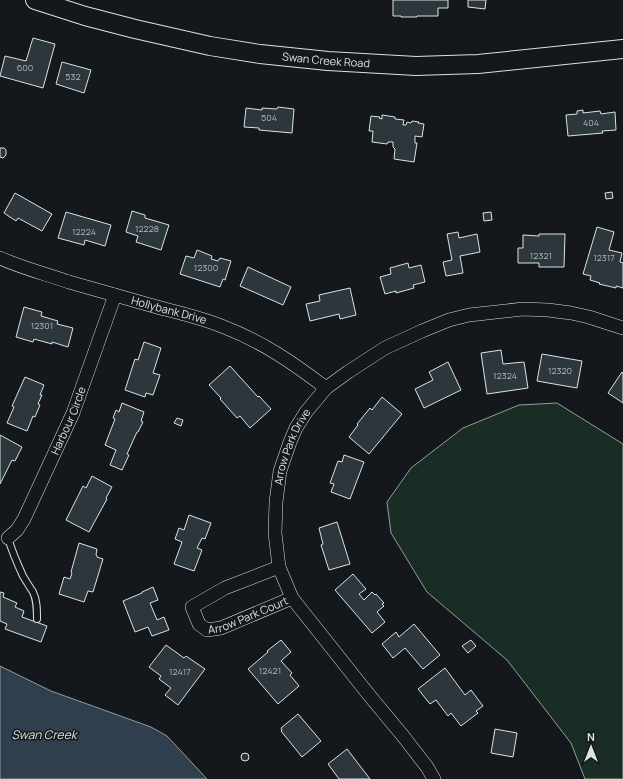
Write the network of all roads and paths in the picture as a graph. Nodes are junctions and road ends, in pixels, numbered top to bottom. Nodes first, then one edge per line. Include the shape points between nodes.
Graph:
1 (35, 0) edge
2 (623, 49) edge
3 (0, 258) edge
4 (115, 295) junction
5 (623, 328) edge
6 (326, 388) junction
7 (8, 538) joint
8 (279, 567) junction
9 (292, 598) junction
10 (37, 619) dead end
11 (434, 779) edge

1 - 2 street, Swan Creek Road via 85,16 210,46 328,61 416,66 478,64
3 - 4 street, Hollybank Drive via 36,272
4 - 6 street, Hollybank Drive via 223,326 268,347
4 - 7 street, Harbour Circle via 73,413 24,519
5 - 6 street, Arrow Park Drive via 577,314 548,310 523,309 468,315 449,320 385,348
6 - 8 street, Arrow Park Drive via 296,428 280,471 275,519
7 - 10 lane via 17,564 33,593
8 - 9 street, Arrow Park Drive
8 - 9 street, Arrow Park Court via 225,588 192,607 199,624 207,630 221,628
9 - 11 street, Arrow Park Drive via 403,736

